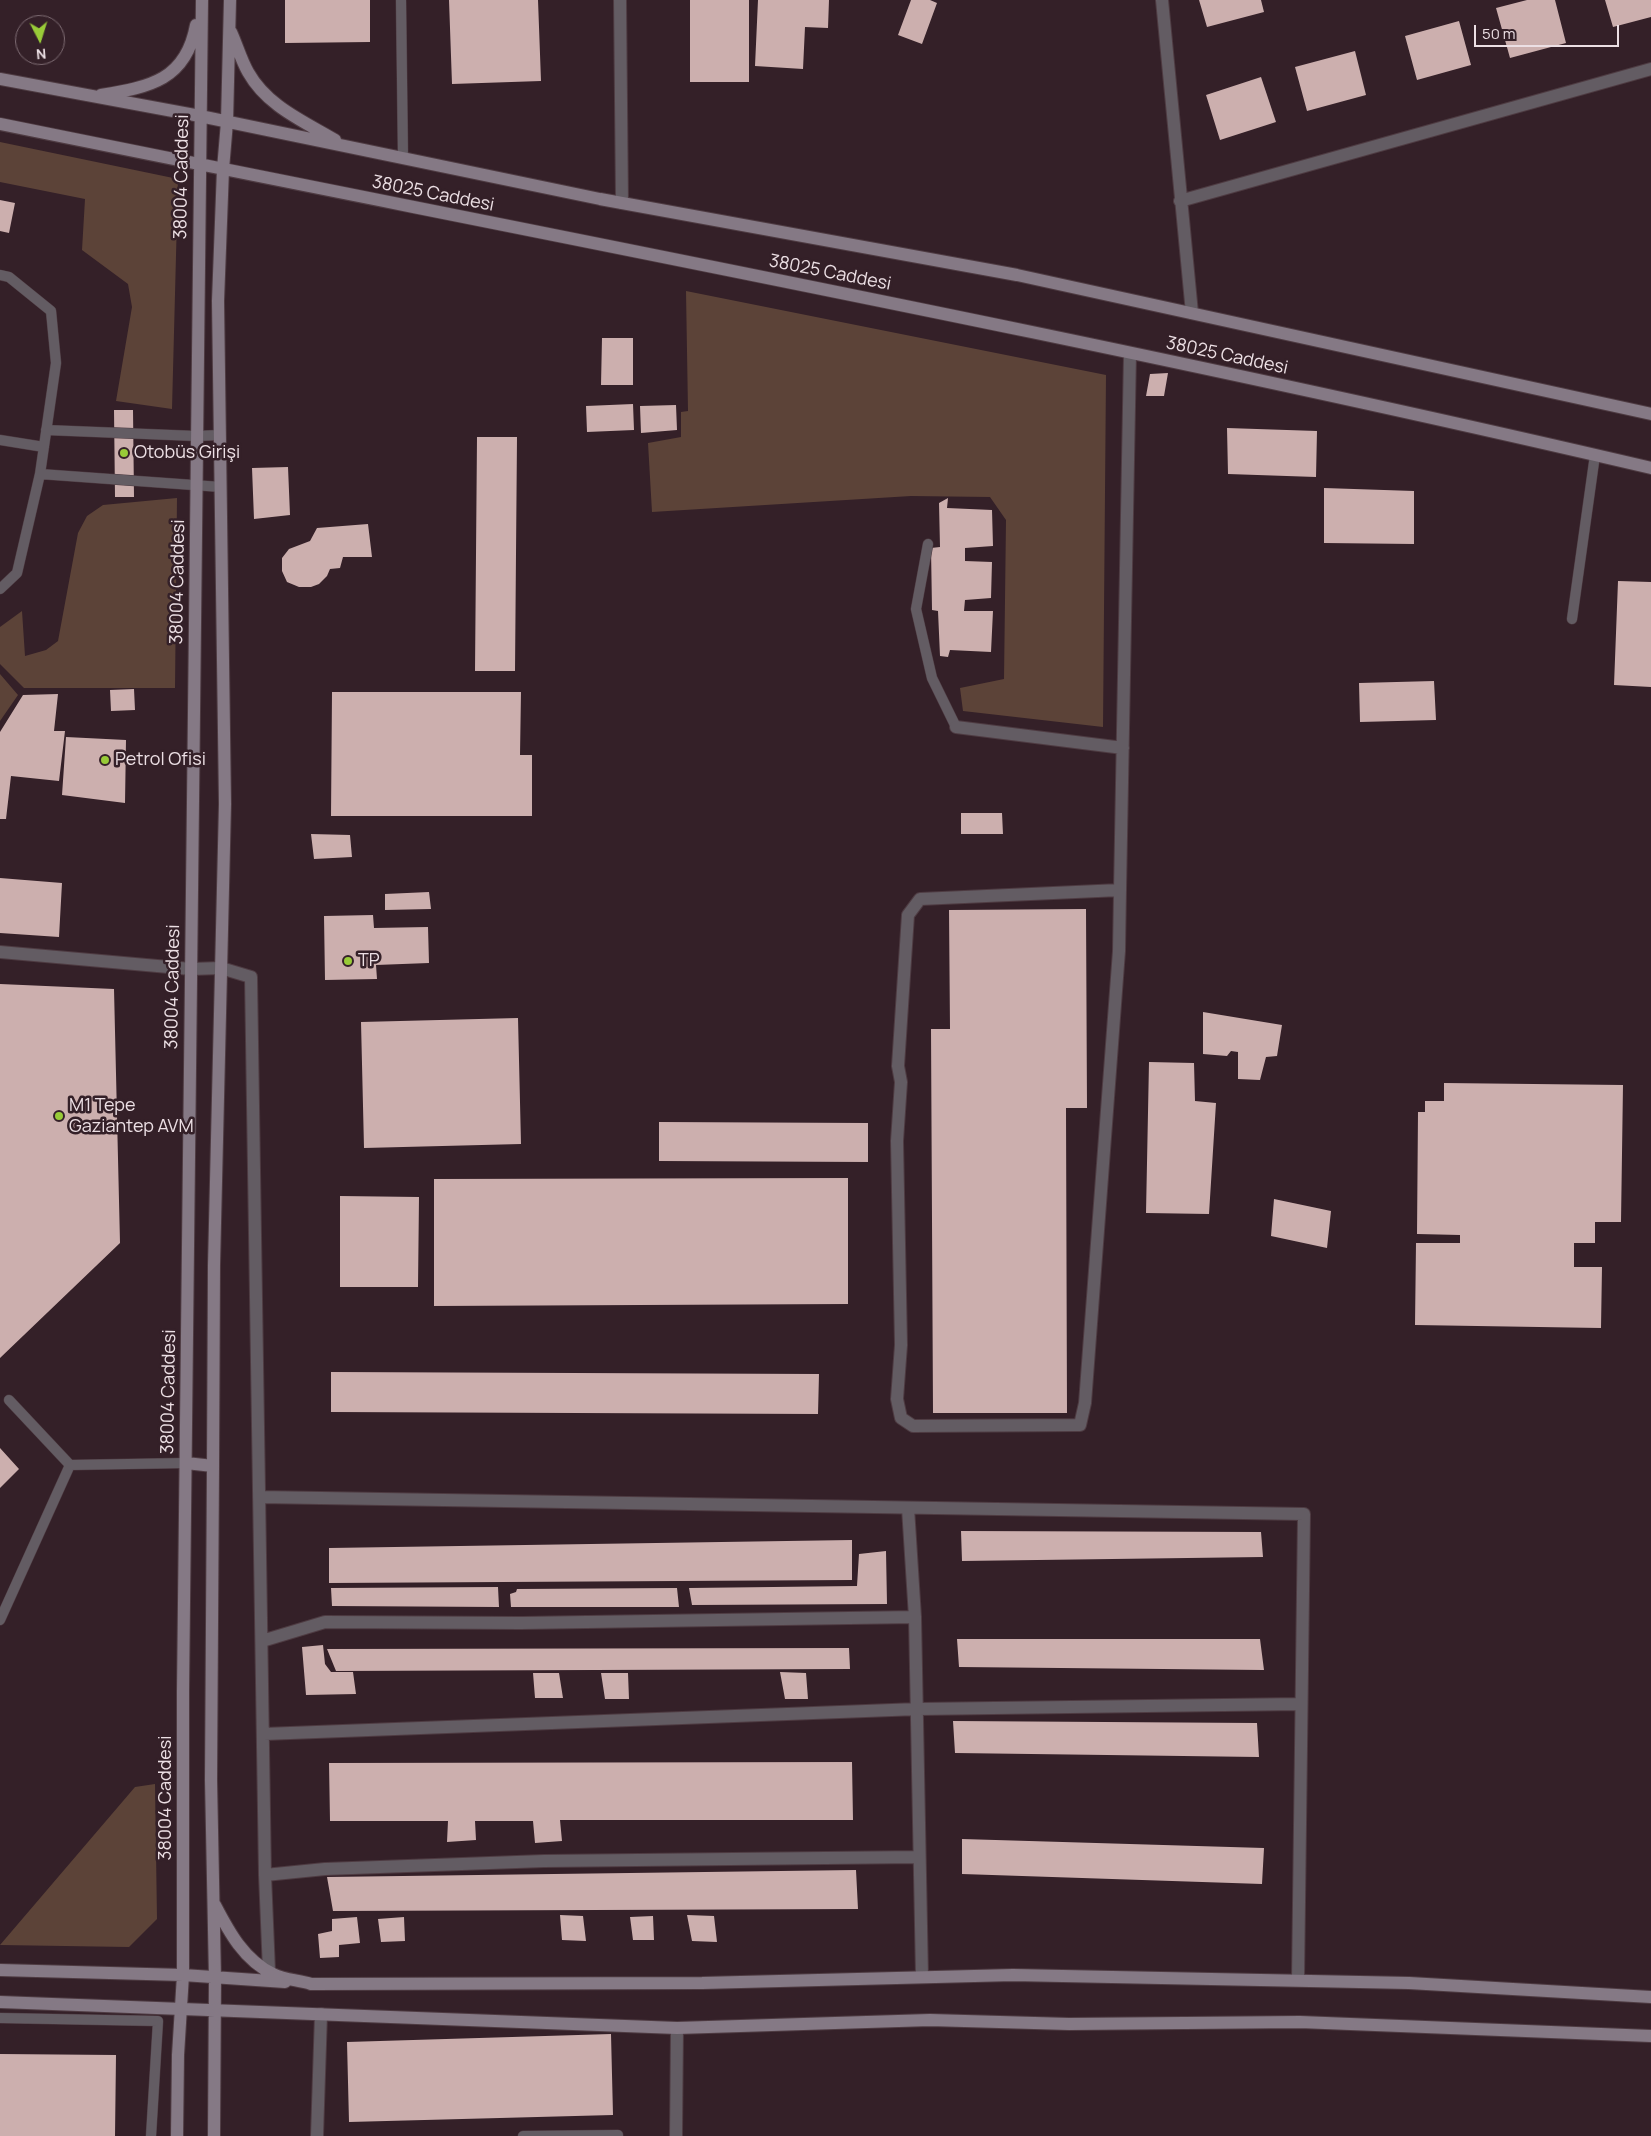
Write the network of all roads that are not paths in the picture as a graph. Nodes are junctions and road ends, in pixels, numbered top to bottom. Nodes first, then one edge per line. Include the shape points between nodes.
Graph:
1 (201, 0) edge
2 (230, 0) edge
3 (401, 0) edge
4 (620, 0) edge
5 (1162, 0) edge
6 (229, 28) junction
7 (1651, 69) edge
8 (0, 80) edge
9 (92, 96) junction
10 (200, 116) junction
11 (227, 122) junction
12 (0, 124) edge
13 (346, 146) junction
14 (403, 158) junction
15 (199, 165) junction
16 (223, 169) junction
17 (1180, 201) junction
18 (622, 203) junction
19 (0, 275) edge
20 (1192, 313) junction
21 (1130, 353) junction
22 (1651, 414) edge
23 (46, 430) junction
24 (220, 435) junction
25 (196, 436) junction
26 (0, 440) edge
27 (44, 447) junction
28 (1595, 455) junction
29 (1651, 468) edge
30 (40, 474) junction
31 (197, 484) junction
32 (221, 488) junction
33 (928, 544) dead end
34 (0, 590) edge
35 (1572, 620) dead end
36 (956, 728) joint
37 (1123, 748) junction
38 (1120, 890) junction
39 (0, 952) edge
40 (221, 968) junction
41 (191, 969) junction
42 (9, 1400) dead end
43 (186, 1463) junction
44 (70, 1465) junction
45 (213, 1466) junction
46 (260, 1497) junction
47 (908, 1508) junction
48 (916, 1617) junction
49 (0, 1620) edge
50 (262, 1641) junction
51 (1300, 1704) junction
52 (918, 1709) junction
53 (264, 1734) junction
54 (919, 1857) junction
55 (265, 1875) junction
56 (213, 1901) junction
57 (0, 1970) edge
58 (269, 1971) junction
59 (183, 1975) junction
60 (922, 1977) junction
61 (216, 1979) junction
62 (1298, 1980) junction
63 (311, 1984) junction
64 (1651, 1997) edge
65 (0, 2002) edge
66 (181, 2008) junction
67 (215, 2010) junction
68 (321, 2014) junction
69 (0, 2018) edge
70 (676, 2028) junction
71 (1651, 2036) edge
72 (618, 2134) dead end
73 (151, 2136) edge
74 (177, 2136) edge
75 (214, 2136) edge
76 (317, 2136) edge
77 (523, 2136) edge
78 (676, 2136) edge

1 - 9 street via 193,40 174,70 151,85
1 - 10 street, 38004 Caddesi
2 - 6 street
3 - 14 lane
4 - 18 street
5 - 17 street
6 - 11 street
6 - 13 street via 248,72 260,89 280,108
7 - 17 street
8 - 9 street, 38025 Caddesi
9 - 10 street, 38025 Caddesi
10 - 11 street, 38025 Caddesi
10 - 15 street, 38004 Caddesi
11 - 13 street, 38025 Caddesi
11 - 16 street
12 - 15 street, 38025 Caddesi
13 - 14 street, 38025 Caddesi
14 - 18 street, 38025 Caddesi
15 - 16 street, 38025 Caddesi
15 - 25 street, 38004 Caddesi
16 - 21 street, 38025 Caddesi
16 - 24 street via 218,301
17 - 20 street
18 - 20 street, 38025 Caddesi via 1017,275
19 - 23 lane via 10,277 51,311 56,363
20 - 22 street, 38025 Caddesi
21 - 28 street, 38025 Caddesi
21 - 37 street
23 - 25 lane
23 - 27 lane
24 - 25 lane
24 - 32 street
25 - 31 street, 38004 Caddesi
26 - 27 lane
27 - 30 lane
28 - 29 street, 38025 Caddesi
28 - 35 lane
30 - 31 lane
30 - 34 lane via 17,573
31 - 32 lane
31 - 41 street, 38004 Caddesi
32 - 40 street via 225,804
33 - 36 lane via 916,610 932,678
36 - 37 street
37 - 38 street
38 - 38 street via 1119,951 1085,1403 1080,1425 913,1426 901,1418 897,1398 900,1345 897,1141 901,1082 898,1066 908,915 920,899
39 - 41 street
40 - 41 street
40 - 45 street
40 - 46 street via 251,977
41 - 43 street, 38004 Caddesi
42 - 44 lane
43 - 44 lane
43 - 45 street
43 - 59 street, 38004 Caddesi
44 - 49 lane
45 - 56 street
46 - 47 street
46 - 50 street
47 - 48 street
47 - 51 street via 1304,1514
48 - 50 street via 522,1623 325,1622
48 - 52 street
50 - 53 street
51 - 52 street
51 - 62 street
52 - 53 street
52 - 54 street
53 - 55 street
54 - 55 street via 544,1861 325,1869
54 - 60 street
55 - 58 street
56 - 58 street via 230,1935 247,1955
56 - 61 street
57 - 59 street
58 - 63 street
59 - 61 street
59 - 66 street, 38004 Caddesi
60 - 62 street via 1013,1975
60 - 63 street via 702,1983
61 - 63 street
61 - 67 street
62 - 64 street
65 - 66 street
66 - 67 street
66 - 74 street, 38004 Caddesi
67 - 68 street
67 - 75 street
68 - 70 street
68 - 76 street
69 - 73 lane via 158,2021
70 - 71 street via 930,2020 1069,2024 1300,2022
70 - 78 street
72 - 77 lane

